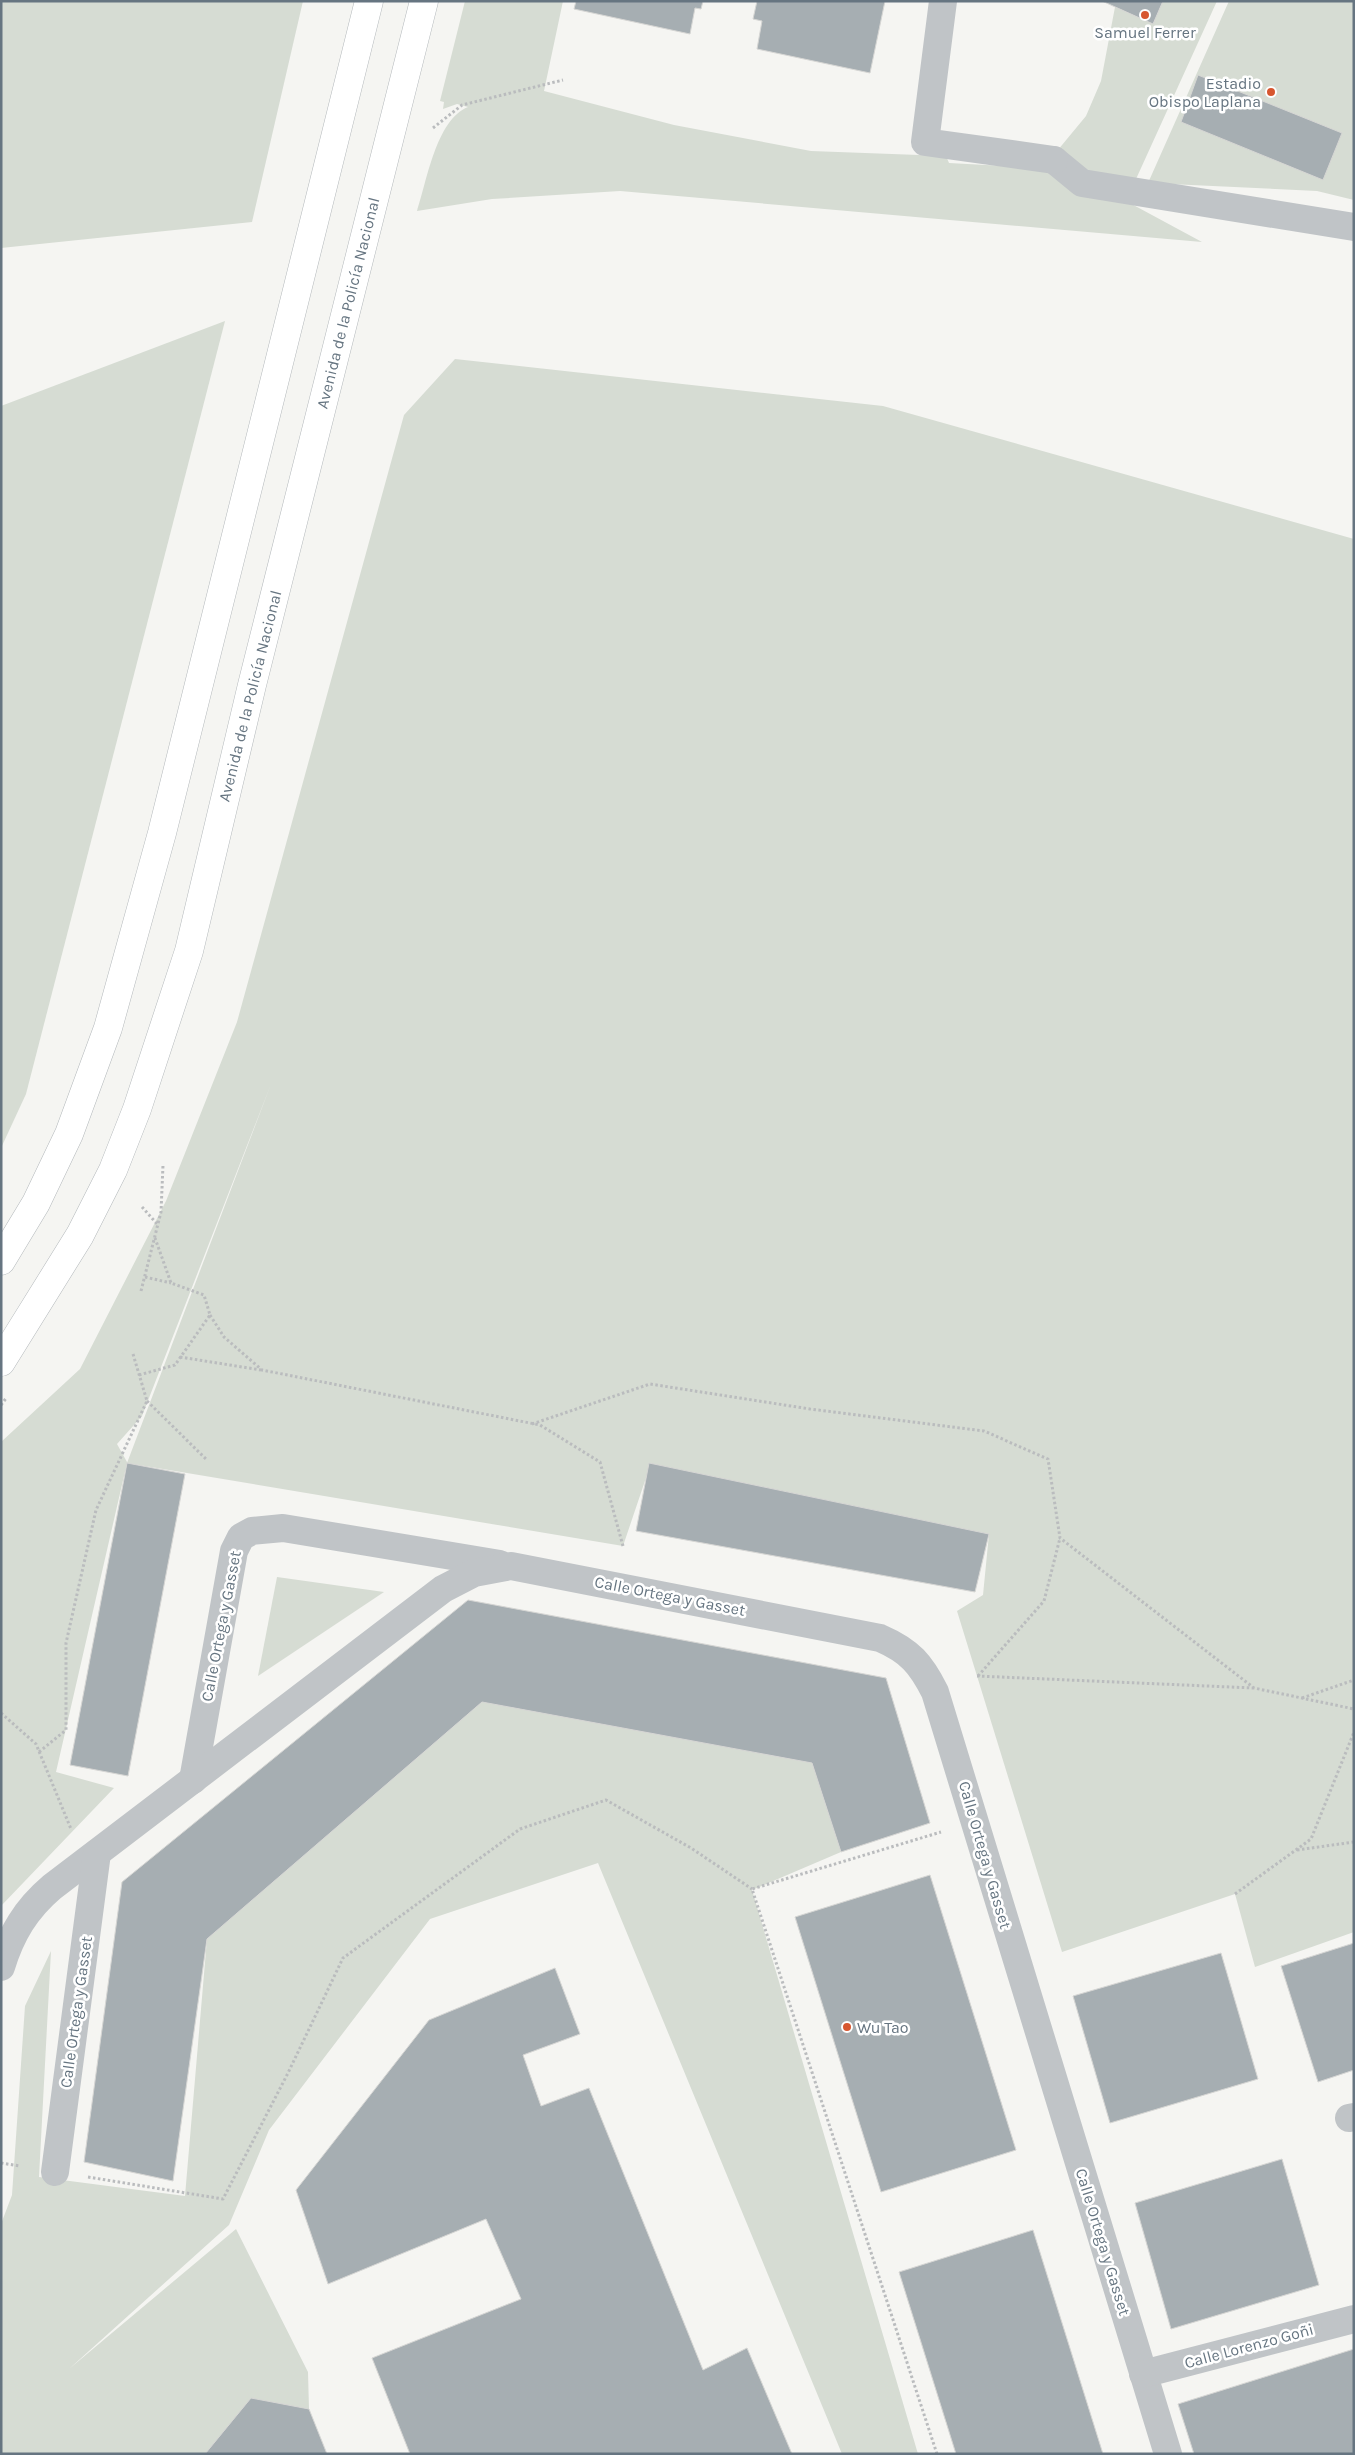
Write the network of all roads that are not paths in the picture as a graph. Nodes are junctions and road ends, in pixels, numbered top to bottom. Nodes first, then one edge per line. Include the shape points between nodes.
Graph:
1 (369, 1) edge
2 (424, 1) edge
3 (943, 1) edge
4 (1354, 226) edge
5 (1, 1261) edge
6 (1, 1362) edge
7 (512, 1566) junction
8 (192, 1780) junction
9 (97, 1853) junction
10 (1, 1967) edge
11 (55, 2172) road end
12 (1354, 2318) edge
13 (1143, 2374) junction
14 (1168, 2454) edge

1 - 5 main road via 162,833 108,1028 69,1134 36,1203
2 - 6 main road, Avenida de la Policía Nacional via 189,951 114,1170 80,1235
3 - 4 street via 925,142 1054,160 1082,183
7 - 8 street, Calle Ortega y Gasset via 474,1573 442,1589
7 - 8 street, Calle Ortega y Gasset via 298,1529 269,1528 240,1537 234,1551
7 - 13 street, Calle Ortega y Gasset via 863,1634 900,1647 914,1658 936,1692
8 - 9 street, Calle Ortega y Gasset
9 - 10 street, Calle Ortega y Gasset via 26,1911
9 - 11 street, Calle Ortega y Gasset
12 - 13 street, Calle Lorenzo Goñi
13 - 14 street, Calle Ortega y Gasset

